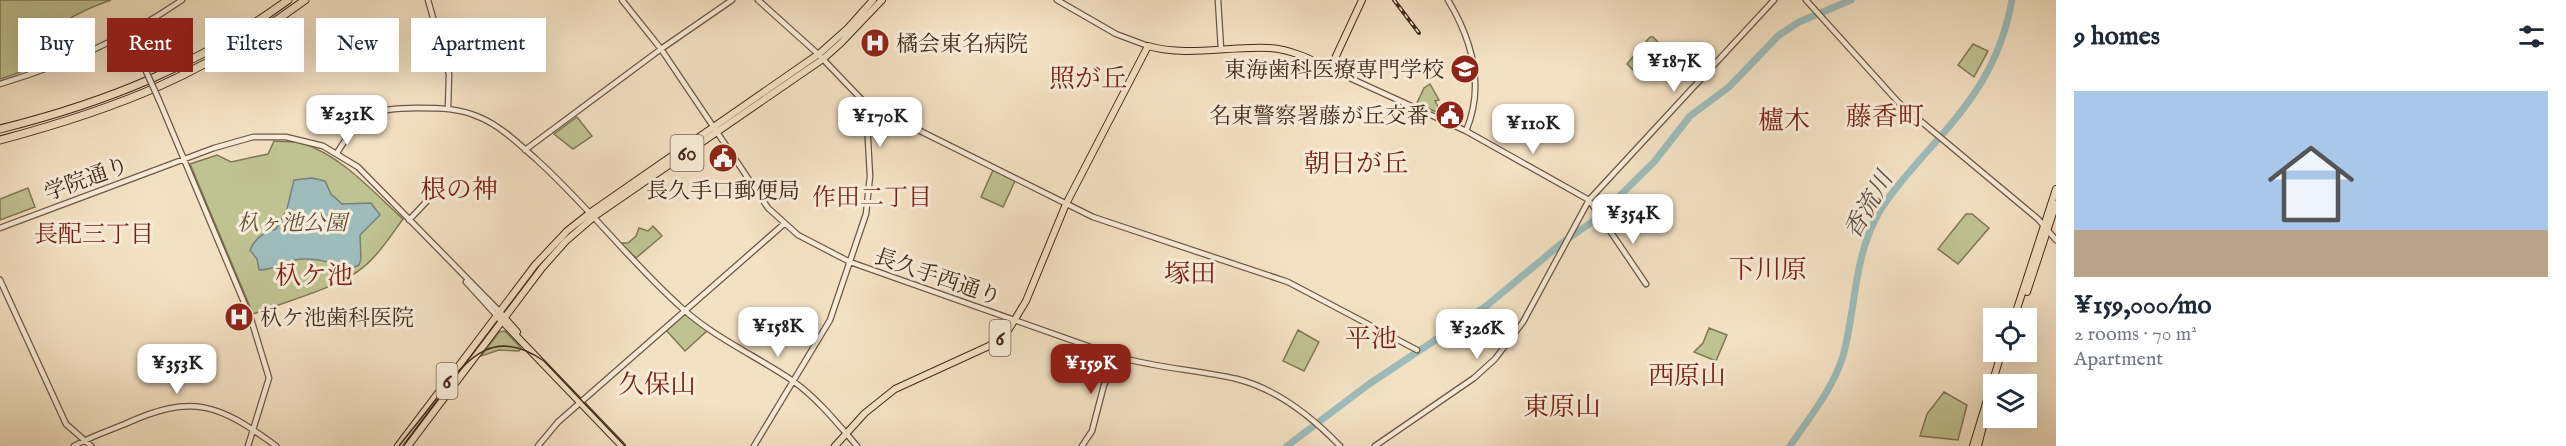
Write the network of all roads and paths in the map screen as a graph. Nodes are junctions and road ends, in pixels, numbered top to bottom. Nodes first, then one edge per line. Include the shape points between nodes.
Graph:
1 (182, 0) edge
2 (288, 0) edge
3 (305, 0) edge
4 (428, 0) edge
5 (622, 0) edge
6 (732, 0) edge
7 (758, 0) edge
8 (873, 0) edge
9 (882, 0) edge
10 (1057, 0) edge
11 (1218, 0) edge
12 (1362, 0) edge
13 (1448, 0) edge
14 (1774, 0) edge
15 (1806, 0) edge
16 (1148, 46) junction
17 (661, 49) junction
18 (1221, 49) junction
19 (821, 56) junction
20 (1330, 69) junction
21 (146, 72) edge
22 (0, 84) edge
23 (866, 104) junction
24 (448, 108) junction
25 (0, 129) edge
26 (715, 130) junction
27 (1466, 131) junction
28 (0, 140) edge
29 (525, 150) junction
30 (337, 153) junction
31 (183, 158) junction
32 (2056, 189) edge
33 (429, 199) dead end
34 (1589, 200) junction
35 (1066, 204) junction
36 (2056, 204) edge
37 (593, 214) junction
38 (409, 220) junction
39 (784, 224) junction
40 (0, 228) edge
41 (2045, 228) junction
42 (2056, 240) edge
43 (850, 262) junction
44 (0, 280) edge
45 (1646, 284) dead end
46 (2018, 308) edge
47 (685, 311) junction
48 (501, 316) junction
49 (1015, 320) junction
50 (1417, 350) dead end
51 (1119, 357) junction
52 (2000, 362) edge
53 (794, 382) junction
54 (581, 402) junction
55 (1983, 427) edge
56 (254, 429) junction
57 (845, 433) junction
58 (85, 441) junction
59 (74, 446) edge
60 (91, 446) edge
61 (248, 446) edge
62 (276, 446) edge
63 (398, 446) edge
64 (408, 446) edge
65 (538, 446) edge
66 (622, 446) edge
67 (754, 446) edge
68 (835, 446) edge
69 (857, 446) edge
70 (1082, 446) edge
71 (1340, 446) edge
72 (1374, 446) edge
73 (1973, 446) edge
74 (1978, 446) edge

1 - 22 street via 100,48
2 - 25 highway via 233,37 159,76 97,102
3 - 28 highway via 241,45 161,87 100,112
4 - 24 street via 449,74
5 - 17 street, 長久手西通り
6 - 17 street
7 - 19 street
8 - 19 main road, 60
9 - 19 main road, 60 via 841,43
10 - 16 street via 1116,34
11 - 18 street
12 - 20 main road
13 - 27 street via 1468,39 1473,61 1475,105
14 - 34 street
15 - 41 street via 1899,103
16 - 18 main road via 1187,51
16 - 35 main road, 6
17 - 26 street, 長久手西通り
17 - 29 street
18 - 20 main road via 1284,50
19 - 23 street
19 - 26 main road, 60
20 - 27 street
21 - 31 street, bridge
23 - 35 street
23 - 43 street via 869,196
24 - 29 street via 490,123
24 - 30 street via 372,113 355,126
26 - 37 main road, 60
26 - 39 street, 長久手西通り via 764,203
27 - 34 street
29 - 37 street
30 - 31 street, 学院通り via 301,140 267,136 234,141
30 - 38 street, 学院通り via 364,173
31 - 40 street, 学院通り
31 - 56 street via 251,319 269,378
32 - 41 main road
33 - 38 street
34 - 45 street
34 - 72 street via 1523,322 1495,358 1474,378
35 - 49 main road, 6
35 - 50 street via 1093,217 1288,282
36 - 41 main road
37 - 47 street
37 - 48 main road, 60 via 551,248
38 - 48 street, 学院通り
39 - 43 street, 長久手西通り via 810,243
39 - 47 street
41 - 42 street
41 - 46 main road
43 - 49 street, 長久手西通り
43 - 53 street via 830,320
44 - 58 street via 66,424
47 - 53 street
47 - 54 street
48 - 54 main road
48 - 63 main road, 6
48 - 64 main road, 6
49 - 51 street, 長久手西通り
49 - 57 main road, 6 via 989,346 896,389
51 - 70 street via 1104,385 1092,431
51 - 71 street, 長久手西通り via 1238,380 1279,397 1321,426
52 - 73 main road
53 - 57 street via 829,412
53 - 67 street
54 - 65 street
54 - 66 main road
55 - 74 main road
56 - 58 street via 214,410 180,406 153,410
56 - 61 street
56 - 62 street
57 - 68 main road, 6
57 - 69 street
58 - 59 street
58 - 60 street

